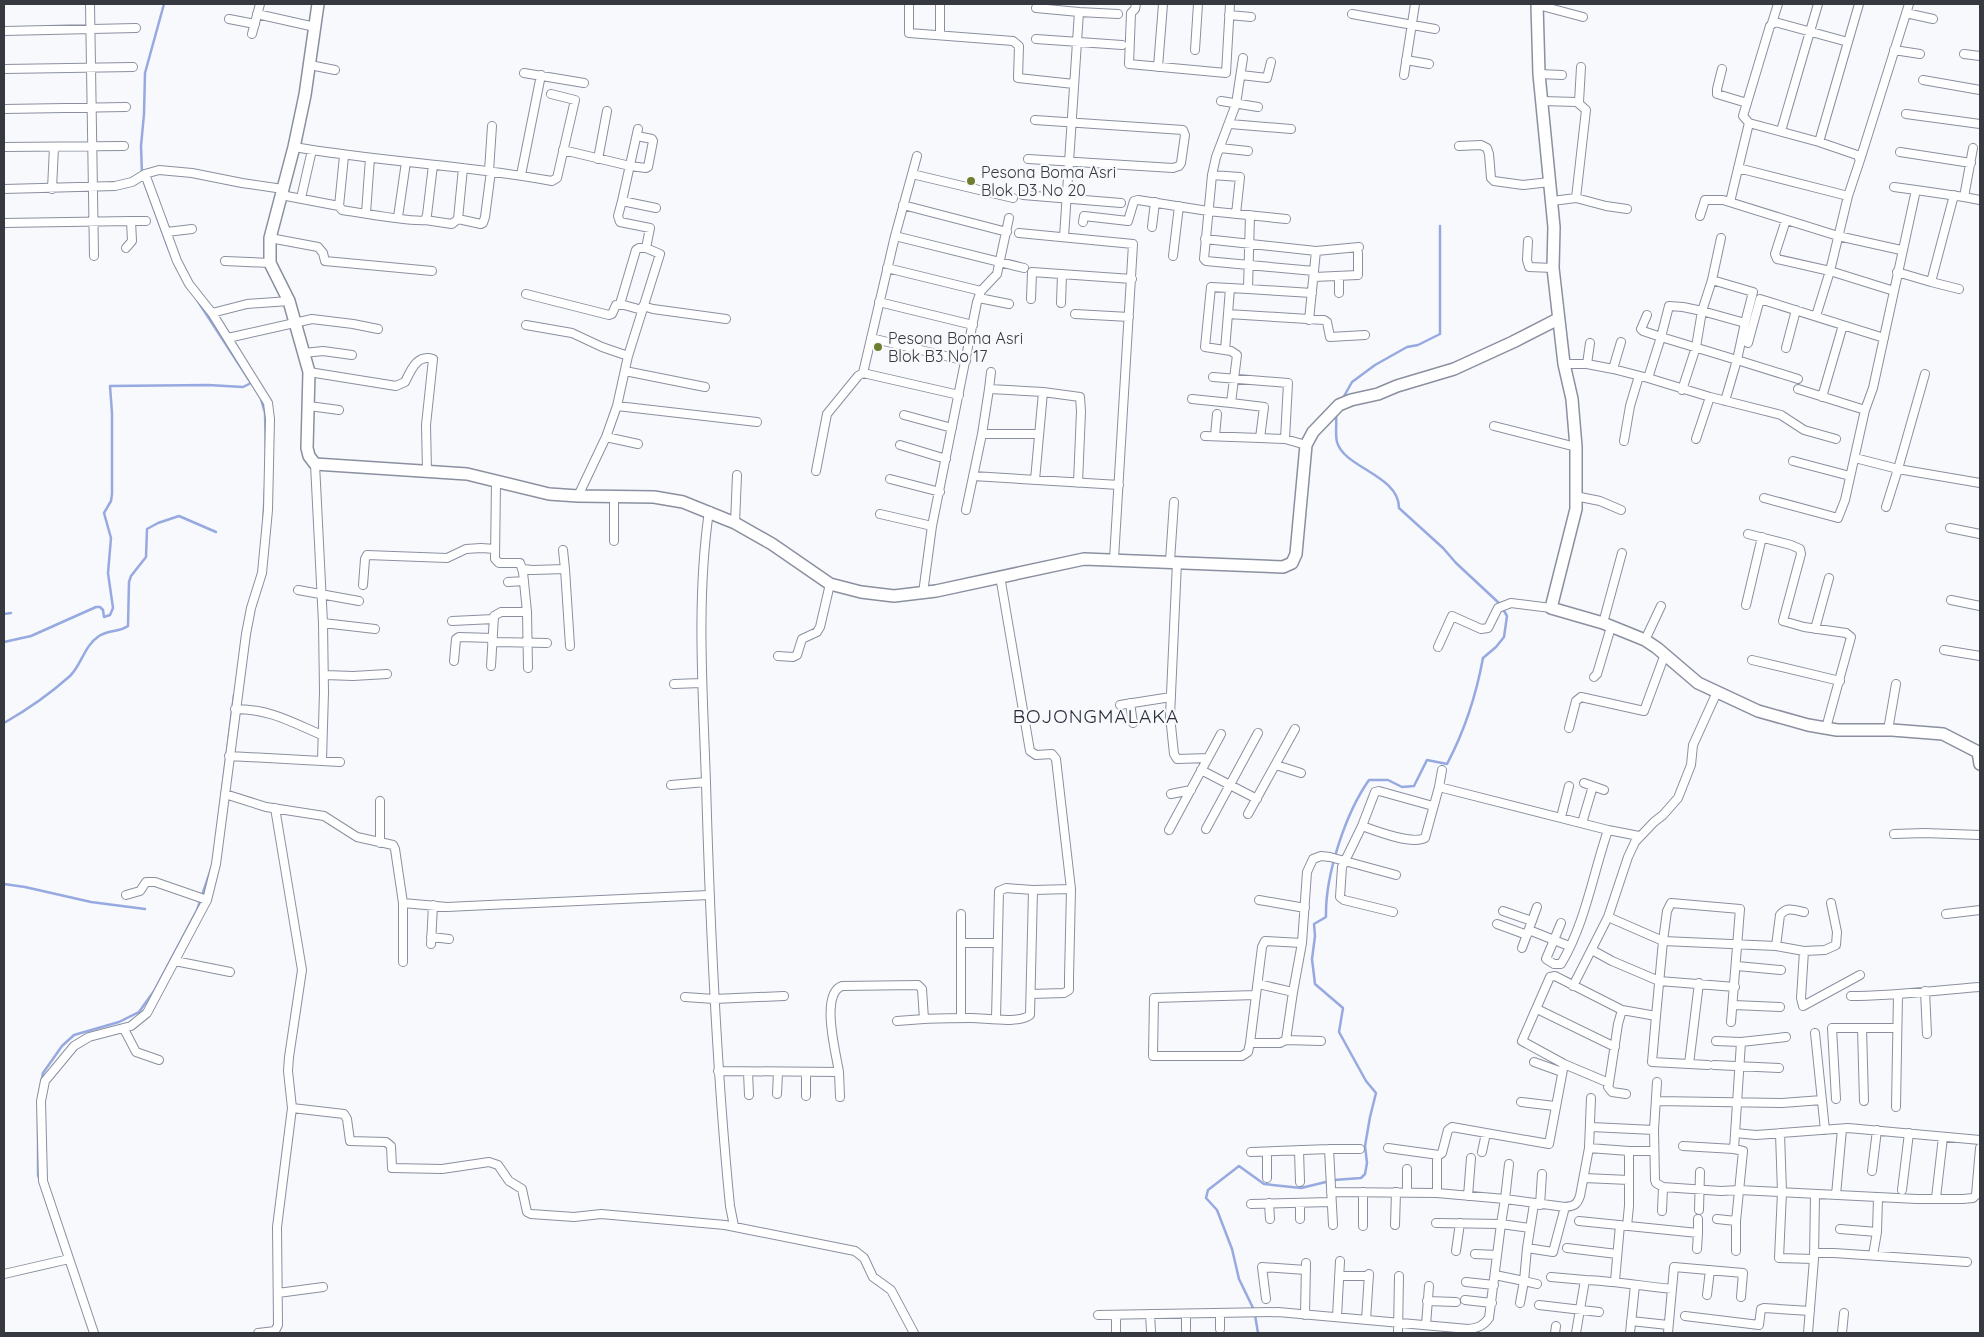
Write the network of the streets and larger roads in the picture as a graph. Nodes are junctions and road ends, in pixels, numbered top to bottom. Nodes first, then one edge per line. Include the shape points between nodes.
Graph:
1 (90, 4) edge
2 (260, 4) edge
3 (318, 4) edge
4 (909, 4) edge
5 (940, 4) edge
6 (1136, 4) edge
7 (1163, 4) edge
8 (1198, 4) edge
9 (1230, 4) edge
10 (1415, 4) edge
11 (1538, 4) edge
12 (1778, 4) edge
13 (1818, 4) edge
14 (1860, 4) edge
15 (1908, 4) edge
16 (1036, 8) dead end
17 (1079, 12) junction
18 (1906, 13) junction
19 (257, 14) junction
20 (1118, 14) dead end
21 (1352, 14) dead end
22 (1229, 15) junction
23 (1583, 16) dead end
24 (1251, 17) dead end
25 (229, 19) dead end
26 (1933, 19) dead end
27 (254, 24) junction
28 (1772, 24) junction
29 (1412, 25) junction
30 (315, 27) junction
31 (90, 28) junction
32 (136, 28) dead end
33 (1435, 29) dead end
34 (4, 31) edge
35 (1809, 32) junction
36 (252, 34) dead end
37 (940, 35) junction
38 (1036, 39) dead end
39 (1848, 42) junction
40 (1077, 43) junction
41 (1122, 45) dead end
42 (1195, 50) dead end
43 (1894, 50) junction
44 (1920, 54) dead end
45 (1964, 54) dead end
46 (1980, 56) edge
47 (1243, 58) dead end
48 (1406, 60) junction
49 (1271, 62) dead end
50 (1428, 64) dead end
51 (310, 65) junction
52 (91, 67) junction
53 (132, 67) dead end
54 (1158, 67) junction
55 (1581, 67) dead end
56 (1722, 68) dead end
57 (4, 69) edge
58 (335, 70) dead end
59 (524, 73) dead end
60 (1539, 74) junction
61 (1241, 75) junction
62 (1404, 75) dead end
63 (1562, 75) dead end
64 (541, 76) junction
65 (1923, 80) dead end
66 (584, 83) dead end
67 (1074, 84) junction
68 (1980, 90) edge
69 (551, 94) dead end
70 (1221, 101) dead end
71 (1542, 101) junction
72 (1579, 102) junction
73 (1747, 103) junction
74 (1236, 104) junction
75 (91, 107) junction
76 (126, 107) dead end
77 (1258, 107) dead end
78 (4, 109) edge
79 (607, 111) dead end
80 (1906, 114) dead end
81 (1035, 120) dead end
82 (1072, 122) junction
83 (1749, 123) junction
84 (1230, 124) junction
85 (1980, 124) edge
86 (492, 126) dead end
87 (1291, 129) dead end
88 (1781, 131) junction
89 (1819, 142) junction
90 (92, 145) junction
91 (124, 146) dead end
92 (1459, 146) dead end
93 (4, 147) edge
94 (54, 147) junction
95 (294, 147) junction
96 (1220, 148) junction
97 (1973, 148) dead end
98 (312, 150) junction
99 (563, 150) junction
100 (1248, 150) dead end
101 (1900, 152) dead end
102 (344, 156) junction
103 (917, 156) dead end
104 (370, 158) junction
105 (598, 159) junction
106 (1028, 159) dead end
107 (1860, 160) junction
108 (1069, 161) junction
109 (406, 162) junction
110 (1971, 163) junction
111 (433, 165) junction
112 (630, 166) junction
113 (463, 168) junction
114 (1738, 168) junction
115 (490, 171) junction
116 (912, 174) junction
117 (521, 175) junction
118 (1212, 175) junction
119 (142, 176) junction
120 (1550, 182) junction
121 (92, 187) junction
122 (1894, 187) dead end
123 (4, 189) edge
124 (52, 189) junction
125 (1916, 190) junction
126 (282, 192) junction
127 (1023, 195) dead end
128 (1848, 196) junction
129 (1954, 196) junction
130 (1964, 197) junction
131 (301, 198) junction
132 (1013, 198) dead end
133 (1067, 198) junction
134 (1576, 198) junction
135 (1552, 200) junction
136 (1980, 200) edge
137 (622, 201) junction
138 (1156, 202) junction
139 (1730, 202) junction
140 (1121, 203) dead end
141 (903, 205) junction
142 (339, 206) junction
143 (1179, 206) junction
144 (656, 208) dead end
145 (1627, 209) dead end
146 (1208, 211) junction
147 (366, 213) junction
148 (1236, 214) junction
149 (1250, 215) junction
150 (1084, 216) dead end
151 (1700, 216) dead end
152 (398, 217) junction
153 (1010, 218) dead end
154 (458, 219) junction
155 (1286, 219) dead end
156 (425, 220) junction
157 (1786, 220) junction
158 (93, 221) junction
159 (131, 221) junction
160 (146, 221) dead end
161 (4, 223) edge
162 (1152, 227) dead end
163 (192, 229) dead end
164 (167, 232) junction
165 (1007, 232) junction
166 (1019, 232) dead end
167 (894, 236) junction
168 (1838, 236) junction
169 (1064, 237) junction
170 (270, 238) junction
171 (1721, 238) dead end
172 (1205, 239) junction
173 (1528, 241) dead end
174 (1250, 244) junction
175 (126, 248) dead end
176 (646, 248) junction
177 (1901, 250) junction
178 (1316, 251) junction
179 (94, 256) dead end
180 (1173, 256) dead end
181 (225, 261) dead end
182 (1000, 262) junction
183 (270, 263) junction
184 (1249, 266) junction
185 (887, 268) junction
186 (1024, 268) dead end
187 (1553, 268) junction
188 (432, 271) dead end
189 (1830, 271) junction
190 (1897, 272) junction
191 (1062, 274) junction
192 (1314, 274) junction
193 (1339, 277) junction
194 (1132, 279) junction
195 (1712, 280) junction
196 (1931, 282) junction
197 (1230, 288) junction
198 (1248, 289) junction
199 (1959, 289) dead end
200 (1894, 291) junction
201 (1312, 293) junction
202 (1339, 293) dead end
203 (526, 294) dead end
204 (980, 295) junction
205 (1031, 299) dead end
206 (289, 301) junction
207 (879, 302) junction
208 (1061, 303) dead end
209 (620, 304) junction
210 (1009, 304) dead end
211 (642, 308) junction
212 (1796, 310) junction
213 (1702, 311) junction
214 (212, 313) junction
215 (1075, 314) dead end
216 (1228, 314) junction
217 (1648, 315) dead end
218 (1816, 316) junction
219 (1129, 318) junction
220 (726, 319) dead end
221 (1558, 319) junction
222 (1310, 320) junction
223 (296, 322) junction
224 (1745, 324) junction
225 (526, 325) dead end
226 (972, 325) junction
227 (1842, 325) junction
228 (378, 329) dead end
229 (1365, 335) dead end
230 (1661, 337) junction
231 (228, 338) junction
232 (871, 338) junction
233 (1884, 338) junction
234 (1621, 342) dead end
235 (1590, 343) dead end
236 (1748, 343) dead end
237 (1696, 347) junction
238 (1786, 348) dead end
239 (1225, 350) junction
240 (304, 353) junction
241 (352, 355) dead end
242 (628, 356) junction
243 (1737, 360) junction
244 (966, 361) junction
245 (1564, 364) junction
246 (1587, 364) junction
247 (1613, 370) junction
248 (625, 371) junction
249 (309, 372) junction
250 (991, 372) dead end
251 (863, 373) junction
252 (1925, 374) dead end
253 (1639, 376) junction
254 (1213, 377) dead end
255 (1234, 378) junction
256 (1648, 378) junction
257 (1798, 379) dead end
258 (706, 387) dead end
259 (989, 389) junction
260 (1798, 389) dead end
261 (1682, 390) junction
262 (1043, 392) junction
263 (959, 394) junction
264 (1710, 397) junction
265 (1822, 397) junction
266 (1192, 399) dead end
267 (1725, 400) junction
268 (1231, 403) junction
269 (309, 406) junction
270 (617, 406) junction
271 (339, 410) dead end
272 (1865, 410) junction
273 (1217, 414) dead end
274 (904, 415) dead end
275 (757, 422) dead end
276 (1494, 426) dead end
277 (952, 428) junction
278 (982, 434) junction
279 (1039, 434) junction
280 (1205, 436) dead end
281 (1215, 436) junction
282 (606, 437) junction
283 (1260, 438) junction
284 (1284, 439) junction
285 (1696, 439) dead end
286 (1836, 439) dead end
287 (1624, 441) dead end
288 (638, 444) dead end
289 (900, 445) dead end
290 (1306, 445) junction
291 (1576, 447) junction
292 (1855, 458) junction
293 (946, 459) junction
294 (1793, 460) dead end
295 (315, 464) junction
296 (1898, 469) junction
297 (427, 471) junction
298 (816, 471) dead end
299 (737, 475) dead end
300 (974, 476) junction
301 (1850, 476) junction
302 (890, 480) dead end
303 (1035, 480) junction
304 (496, 481) junction
305 (1078, 483) junction
306 (1980, 484) edge
307 (1119, 485) junction
308 (940, 492) junction
309 (578, 496) junction
310 (614, 496) junction
311 (1575, 496) junction
312 (1764, 498) dead end
313 (1174, 502) dead end
314 (1886, 508) dead end
315 (966, 510) dead end
316 (1621, 510) dead end
317 (709, 511) junction
318 (880, 514) dead end
319 (735, 523) junction
320 (932, 526) junction
321 (1950, 528) dead end
322 (1748, 534) dead end
323 (1980, 534) edge
324 (1762, 537) junction
325 (614, 540) dead end
326 (494, 549) junction
327 (564, 550) dead end
328 (1622, 553) dead end
329 (1114, 559) junction
330 (1173, 561) junction
331 (522, 568) junction
332 (565, 569) junction
333 (1005, 575) junction
334 (1830, 578) dead end
335 (524, 581) junction
336 (508, 582) dead end
337 (830, 584) junction
338 (363, 585) dead end
339 (298, 590) dead end
340 (322, 593) junction
341 (923, 593) junction
342 (1950, 600) dead end
343 (359, 602) dead end
344 (1746, 605) dead end
345 (1661, 606) dead end
346 (1980, 606) edge
347 (1550, 608) junction
348 (527, 612) junction
349 (494, 619) junction
350 (452, 621) dead end
351 (323, 623) junction
352 (1607, 625) junction
353 (375, 629) dead end
354 (1815, 629) junction
355 (492, 640) junction
356 (1645, 640) junction
357 (528, 642) junction
358 (547, 643) dead end
359 (570, 646) dead end
360 (1438, 647) dead end
361 (1944, 650) dead end
362 (1665, 654) junction
363 (778, 656) dead end
364 (1980, 656) edge
365 (1752, 660) dead end
366 (454, 661) dead end
367 (491, 666) dead end
368 (528, 668) dead end
369 (386, 674) dead end
370 (324, 675) junction
371 (1594, 677) dead end
372 (1840, 681) junction
373 (701, 683) junction
374 (674, 684) dead end
375 (1896, 684) dead end
376 (1717, 692) junction
377 (1171, 697) junction
378 (1130, 703) junction
379 (1120, 705) dead end
380 (235, 709) junction
381 (1133, 723) dead end
382 (1569, 728) dead end
383 (1826, 728) junction
384 (1295, 729) dead end
385 (1888, 730) junction
386 (1258, 733) dead end
387 (1221, 734) dead end
388 (322, 735) junction
389 (1980, 754) edge
390 (229, 756) junction
391 (1208, 758) junction
392 (322, 760) junction
393 (340, 762) dead end
394 (1276, 765) junction
395 (1201, 770) junction
396 (1442, 770) dead end
397 (1301, 773) dead end
398 (706, 782) junction
399 (1584, 783) dead end
400 (1230, 784) junction
401 (671, 785) dead end
402 (1439, 786) junction
403 (1569, 786) dead end
404 (1593, 786) junction
405 (1191, 790) junction
406 (1604, 790) dead end
407 (225, 794) junction
408 (1170, 794) dead end
409 (1257, 799) junction
410 (380, 801) dead end
411 (1433, 806) junction
412 (274, 808) junction
413 (1248, 814) dead end
414 (1561, 817) junction
415 (1582, 823) junction
416 (1362, 826) junction
417 (1206, 829) dead end
418 (1169, 830) dead end
419 (1608, 830) junction
420 (1894, 834) dead end
421 (1980, 835) edge
422 (1639, 836) junction
423 (380, 843) junction
424 (1342, 859) junction
425 (1396, 875) dead end
426 (1071, 889) junction
427 (1033, 890) junction
428 (126, 895) dead end
429 (709, 895) junction
430 (206, 900) junction
431 (1259, 900) dead end
432 (403, 902) junction
433 (1831, 903) dead end
434 (433, 905) junction
435 (1537, 907) dead end
436 (1305, 908) junction
437 (1980, 910) edge
438 (1503, 911) dead end
439 (1393, 912) dead end
440 (1804, 912) dead end
441 (961, 914) dead end
442 (1946, 914) dead end
443 (1608, 917) junction
444 (1532, 921) junction
445 (1561, 923) dead end
446 (1497, 924) dead end
447 (1528, 932) junction
448 (448, 939) dead end
449 (1554, 940) junction
450 (1663, 941) junction
451 (961, 943) junction
452 (997, 943) junction
453 (1302, 944) junction
454 (1738, 944) junction
455 (1569, 946) junction
456 (1776, 946) junction
457 (1522, 948) dead end
458 (1592, 950) junction
459 (1804, 951) junction
460 (176, 961) junction
461 (403, 962) dead end
462 (1737, 966) junction
463 (1781, 970) dead end
464 (230, 972) dead end
465 (1860, 975) dead end
466 (1659, 981) junction
467 (1699, 983) junction
468 (1258, 984) junction
469 (1573, 986) junction
470 (1735, 987) junction
471 (1980, 987) edge
472 (1925, 991) junction
473 (1293, 992) junction
474 (1030, 994) junction
475 (1256, 994) junction
476 (1898, 994) junction
477 (784, 996) dead end
478 (1851, 996) dead end
479 (685, 997) dead end
480 (714, 999) junction
481 (1734, 1005) junction
482 (1780, 1007) dead end
483 (1536, 1009) junction
484 (1622, 1010) junction
485 (1656, 1016) junction
486 (961, 1018) junction
487 (924, 1019) junction
488 (996, 1019) junction
489 (897, 1021) dead end
490 (1731, 1022) dead end
491 (1862, 1028) junction
492 (1897, 1028) junction
493 (124, 1029) junction
494 (1815, 1033) dead end
495 (1927, 1034) dead end
496 (1786, 1037) dead end
497 (1286, 1040) junction
498 (1321, 1041) dead end
499 (1716, 1041) dead end
500 (1250, 1042) junction
501 (1741, 1042) junction
502 (1615, 1048) junction
503 (159, 1060) dead end
504 (1534, 1062) dead end
505 (1689, 1064) junction
506 (1738, 1066) junction
507 (1563, 1068) junction
508 (1779, 1068) dead end
509 (718, 1071) junction
510 (748, 1072) junction
511 (778, 1072) junction
512 (806, 1072) junction
513 (839, 1072) junction
514 (1657, 1082) dead end
515 (1609, 1083) junction
516 (777, 1094) dead end
517 (1626, 1094) dead end
518 (749, 1095) dead end
519 (806, 1096) dead end
520 (840, 1096) dead end
521 (1591, 1098) dead end
522 (1836, 1099) dead end
523 (1656, 1100) junction
524 (1822, 1100) junction
525 (1864, 1101) dead end
526 (1521, 1102) dead end
527 (1736, 1102) junction
528 (1556, 1106) junction
529 (1896, 1107) dead end
530 (292, 1108) junction
531 (1590, 1127) junction
532 (1842, 1129) junction
533 (1654, 1130) junction
534 (1825, 1130) junction
535 (1877, 1130) junction
536 (1486, 1133) junction
537 (1735, 1133) junction
538 (1780, 1133) junction
539 (1908, 1133) junction
540 (1943, 1137) junction
541 (1980, 1140) edge
542 (1683, 1146) dead end
543 (1360, 1148) dead end
544 (1388, 1148) dead end
545 (1588, 1148) junction
546 (1980, 1148) edge
547 (1329, 1149) junction
548 (1734, 1149) junction
549 (1299, 1150) junction
550 (1629, 1151) junction
551 (1654, 1151) junction
552 (1251, 1152) dead end
553 (1267, 1152) junction
554 (1482, 1152) dead end
555 (1471, 1158) dead end
556 (1437, 1160) dead end
557 (1509, 1164) dead end
558 (1407, 1169) dead end
559 (1872, 1171) dead end
560 (1700, 1172) dead end
561 (1542, 1174) dead end
562 (1267, 1178) dead end
563 (1584, 1178) junction
564 (1628, 1180) junction
565 (1300, 1182) dead end
566 (1663, 1187) junction
567 (1700, 1189) junction
568 (1739, 1190) junction
569 (1902, 1190) dead end
570 (1332, 1192) junction
571 (1363, 1192) junction
572 (1396, 1192) junction
573 (1407, 1192) junction
574 (1782, 1192) junction
575 (1437, 1193) junction
576 (1815, 1195) junction
577 (1836, 1195) junction
578 (1468, 1196) junction
579 (1878, 1198) junction
580 (1936, 1198) junction
581 (1505, 1199) junction
582 (1332, 1202) junction
583 (1300, 1203) junction
584 (1251, 1204) dead end
585 (1269, 1204) junction
586 (1537, 1204) junction
587 (1565, 1207) junction
588 (1698, 1210) dead end
589 (1662, 1212) dead end
590 (1698, 1218) dead end
591 (1270, 1219) dead end
592 (1717, 1219) dead end
593 (1300, 1220) dead end
594 (1579, 1221) dead end
595 (1736, 1221) junction
596 (1436, 1223) dead end
597 (1460, 1223) junction
598 (1500, 1224) junction
599 (1333, 1225) dead end
600 (1395, 1225) dead end
601 (734, 1226) junction
602 (1363, 1226) dead end
603 (1624, 1226) junction
604 (1530, 1228) junction
605 (1840, 1229) dead end
606 (1877, 1232) junction
607 (1698, 1233) junction
608 (1527, 1248) junction
609 (1567, 1248) dead end
610 (1697, 1249) dead end
611 (1456, 1251) dead end
612 (1736, 1251) dead end
613 (1475, 1254) dead end
614 (1617, 1254) junction
615 (1497, 1255) junction
616 (1874, 1255) junction
617 (1814, 1256) junction
618 (66, 1260) junction
619 (1340, 1261) dead end
620 (1967, 1262) dead end
621 (1710, 1270) junction
622 (4, 1274) edge
623 (1495, 1275) junction
624 (1339, 1276) junction
625 (1399, 1276) dead end
626 (1551, 1277) dead end
627 (1585, 1280) junction
628 (1524, 1281) junction
629 (1615, 1281) junction
630 (1466, 1282) dead end
631 (1537, 1284) dead end
632 (1494, 1285) junction
633 (1635, 1285) junction
634 (1429, 1286) dead end
635 (323, 1288) dead end
636 (1672, 1289) junction
637 (278, 1293) junction
638 (1708, 1295) dead end
639 (1741, 1297) dead end
640 (1266, 1299) dead end
641 (1465, 1300) dead end
642 (1427, 1301) junction
643 (1456, 1302) dead end
644 (1520, 1302) dead end
645 (1492, 1303) junction
646 (1539, 1305) dead end
647 (1579, 1311) junction
648 (1810, 1311) junction
649 (1599, 1312) dead end
650 (1220, 1313) junction
651 (1844, 1313) dead end
652 (1150, 1314) junction
653 (1186, 1314) junction
654 (1098, 1315) dead end
655 (1116, 1315) junction
656 (1305, 1315) junction
657 (1685, 1316) dead end
658 (1337, 1317) junction
659 (1366, 1320) junction
660 (1631, 1321) junction
661 (1399, 1322) junction
662 (1668, 1324) junction
663 (1426, 1325) junction
664 (1220, 1329) dead end
665 (1758, 1329) edge
666 (1186, 1330) dead end
667 (1116, 1331) dead end
668 (1150, 1331) dead end
669 (1468, 1331) edge
670 (94, 1333) edge
671 (258, 1333) edge
672 (914, 1333) edge
673 (1398, 1333) edge
674 (1576, 1333) edge
675 (1630, 1333) edge
676 (1668, 1333) edge
677 (1808, 1333) edge
678 (1842, 1333) edge

1 - 31 street
2 - 19 street
3 - 30 street
4 - 37 street via 909,33
5 - 37 street
6 - 54 street via 1131,13 1129,64
7 - 54 street
8 - 42 street
9 - 22 street
10 - 29 street
11 - 23 street
11 - 60 street
12 - 28 street
13 - 35 street
14 - 39 street
15 - 18 street
16 - 17 street
17 - 20 street
17 - 40 street
18 - 26 street
18 - 43 street
19 - 27 street
19 - 30 street
21 - 29 street
22 - 24 street
22 - 54 street via 1226,73
25 - 27 street
27 - 36 street
28 - 35 street via 1775,22
28 - 73 street
29 - 33 street
29 - 48 street
30 - 51 street
31 - 32 street
31 - 34 street
31 - 52 street
35 - 39 street
35 - 88 street
37 - 67 street via 1013,41 1019,46 1018,78
38 - 40 street
39 - 89 street
40 - 41 street
40 - 67 street
43 - 44 street
43 - 107 street
45 - 46 street
47 - 61 street
48 - 50 street
48 - 62 street
49 - 61 street via 1267,78
51 - 58 street
51 - 95 street
52 - 53 street
52 - 57 street
52 - 75 street
55 - 72 street
56 - 73 street via 1718,94
59 - 64 street
60 - 63 street
60 - 71 street
61 - 74 street
64 - 66 street
64 - 117 street
65 - 68 street
67 - 82 street
69 - 99 street via 575,100
70 - 74 street
71 - 72 street
71 - 120 street
72 - 134 street via 1586,110
73 - 83 street via 1743,116
74 - 77 street
74 - 84 street
75 - 76 street
75 - 78 street
75 - 90 street
79 - 105 street
80 - 85 street
81 - 82 street
82 - 108 street
82 - 108 street via 1183,130 1185,135 1180,166 1173,168
83 - 88 street
83 - 114 street
84 - 87 street
84 - 96 street
86 - 115 street
88 - 89 street
89 - 107 street via 1857,155
90 - 91 street
90 - 94 street
90 - 121 street
92 - 120 street via 1481,145 1486,148 1494,181 1523,185
93 - 94 street
94 - 124 street
95 - 98 street
95 - 126 street
96 - 100 street
96 - 118 street
97 - 110 street
98 - 102 street
98 - 131 street
99 - 105 street
99 - 117 street via 555,180
101 - 110 street
102 - 104 street
102 - 142 street
103 - 116 street
104 - 109 street
104 - 147 street
105 - 112 street
106 - 108 street
107 - 128 street
108 - 133 street
109 - 111 street
109 - 152 street
110 - 130 street
111 - 113 street
111 - 156 street
112 - 112 street via 648,167 652,139 637,133
112 - 137 street
113 - 115 street
113 - 154 street
114 - 128 street
114 - 139 street
115 - 117 street
115 - 154 street via 483,223
116 - 132 street
116 - 141 street
118 - 146 street
118 - 148 street via 1240,177
119 - 121 street via 124,184
119 - 126 street via 159,170 192,173
119 - 164 street
120 - 135 street
121 - 124 street
121 - 158 street
122 - 125 street
123 - 124 street
125 - 129 street
125 - 177 street
126 - 131 street
126 - 170 street
127 - 133 street
128 - 168 street
129 - 130 street
129 - 196 street
130 - 136 street
131 - 142 street
133 - 140 street
133 - 169 street
134 - 135 street
134 - 145 street
135 - 187 street
137 - 144 street
137 - 176 street via 618,216 620,222 650,228
138 - 143 street
138 - 150 street via 1134,201 1128,221
138 - 162 street
139 - 151 street via 1705,200
139 - 157 street
141 - 165 street
141 - 167 street
142 - 147 street via 342,210
143 - 146 street
143 - 180 street
146 - 148 street
146 - 172 street
147 - 152 street
148 - 149 street
149 - 155 street
149 - 174 street
152 - 156 street via 420,222
153 - 165 street
154 - 156 street via 452,224
157 - 168 street
157 - 189 street via 1775,254 1777,259
158 - 159 street
158 - 161 street
158 - 179 street
159 - 160 street
159 - 175 street via 132,241
163 - 164 street
164 - 214 street via 189,284
165 - 182 street
166 - 169 street
167 - 182 street
167 - 185 street
168 - 177 street
168 - 189 street
169 - 194 street via 1132,242
170 - 183 street
170 - 188 street via 318,247 325,261
171 - 195 street
172 - 174 street
172 - 184 street via 1206,262
173 - 187 street via 1529,266
174 - 178 street
174 - 184 street
176 - 209 street via 636,249
176 - 211 street via 660,254
177 - 190 street
178 - 192 street
178 - 193 street via 1359,250 1358,276
181 - 183 street
182 - 186 street
182 - 204 street via 997,274
183 - 206 street
184 - 192 street
184 - 198 street
185 - 204 street
185 - 207 street
187 - 221 street
189 - 200 street
189 - 218 street
190 - 196 street
190 - 200 street
191 - 194 street
191 - 205 street via 1032,272
191 - 208 street
192 - 193 street
192 - 201 street
193 - 202 street
194 - 219 street
195 - 213 street
195 - 224 street via 1753,292
196 - 199 street
197 - 198 street
197 - 216 street
197 - 239 street via 1211,287 1204,345 1205,348
198 - 201 street
200 - 233 street
201 - 222 street
203 - 209 street via 609,315
204 - 210 street
204 - 226 street
206 - 214 street via 247,304
206 - 223 street
207 - 226 street
207 - 232 street
209 - 211 street
211 - 220 street
211 - 242 street
212 - 218 street
212 - 236 street via 1760,299
212 - 238 street
213 - 224 street
213 - 230 street via 1669,306
213 - 237 street
214 - 231 street
215 - 219 street
216 - 222 street
216 - 239 street
217 - 230 street via 1641,329
218 - 227 street
219 - 307 street
221 - 245 street
221 - 290 street via 1454,369 1339,405 1313,432
222 - 229 street via 1326,321 1330,337
223 - 228 street via 312,319
223 - 231 street
223 - 240 street
224 - 243 street
225 - 242 street via 572,333
226 - 244 street
227 - 233 street
227 - 265 street
230 - 237 street
230 - 256 street
231 - 380 street via 268,403 270,419 268,510 262,573 248,625
232 - 244 street
232 - 251 street
233 - 272 street
234 - 247 street
235 - 246 street
237 - 243 street
237 - 261 street
239 - 255 street via 1237,355
240 - 241 street via 323,351
240 - 249 street
242 - 248 street
243 - 257 street
243 - 267 street
244 - 263 street
245 - 246 street
245 - 291 street via 1572,399
246 - 247 street
247 - 253 street
248 - 258 street
248 - 270 street
249 - 269 street
249 - 297 street via 396,386 405,382 419,360 424,357 433,359 426,425
250 - 259 street
251 - 263 street
251 - 298 street via 827,414
252 - 296 street
253 - 256 street
253 - 287 street
254 - 255 street
255 - 268 street
255 - 284 street via 1288,383
256 - 261 street
259 - 262 street
259 - 278 street
260 - 265 street
261 - 264 street
262 - 279 street
262 - 305 street via 1081,399
263 - 277 street
264 - 267 street
264 - 285 street
265 - 272 street
266 - 268 street
267 - 286 street via 1781,415 1804,430
268 - 283 street via 1264,407
269 - 271 street
269 - 295 street via 308,448
270 - 275 street
270 - 282 street
272 - 292 street
273 - 281 street
274 - 277 street
276 - 291 street
277 - 293 street
278 - 279 street
278 - 300 street
279 - 303 street
280 - 281 street
281 - 283 street
282 - 288 street
282 - 309 street
283 - 284 street
284 - 290 street
289 - 293 street
290 - 330 street via 1296,554 1292,563 1279,568
291 - 311 street
292 - 296 street
292 - 301 street
293 - 308 street
294 - 301 street
295 - 297 street
295 - 340 street
296 - 306 street
296 - 314 street
297 - 304 street via 467,474
299 - 319 street
300 - 303 street
300 - 315 street
301 - 312 street via 1838,518
302 - 308 street
303 - 305 street
304 - 309 street via 542,493
304 - 326 street
305 - 307 street
307 - 329 street
308 - 320 street
309 - 310 street
310 - 317 street via 654,497
310 - 325 street
311 - 316 street
311 - 347 street via 1576,509
313 - 330 street
317 - 319 street
317 - 373 street via 702,564
318 - 320 street
319 - 337 street
320 - 341 street
321 - 323 street
322 - 324 street
324 - 344 street
324 - 354 street via 1800,549 1783,621
326 - 331 street via 498,562 518,562
326 - 338 street via 466,549 447,558 367,555
327 - 332 street
328 - 352 street
329 - 330 street
329 - 333 street via 1084,559
330 - 377 street
331 - 332 street
331 - 335 street
332 - 359 street
333 - 341 street
333 - 426 street via 1030,751 1036,755 1052,754 1056,759
334 - 354 street
335 - 336 street
335 - 348 street
337 - 341 street via 888,595
337 - 363 street via 817,632 802,639 797,655
339 - 340 street
340 - 343 street
340 - 351 street
342 - 346 street
345 - 356 street
347 - 352 street
347 - 360 street via 1511,602 1498,608 1486,629 1450,617
348 - 349 street via 497,613
348 - 357 street
349 - 350 street
349 - 355 street
351 - 353 street
351 - 370 street
352 - 356 street
352 - 371 street
354 - 372 street via 1846,633 1851,637
355 - 357 street
355 - 366 street via 459,637 456,639
355 - 367 street
356 - 362 street
357 - 358 street
357 - 368 street
361 - 364 street
362 - 376 street via 1698,682
362 - 382 street via 1644,712 1581,697 1576,701
365 - 372 street
369 - 370 street
370 - 388 street
372 - 383 street
373 - 374 street
373 - 398 street
375 - 385 street
376 - 383 street via 1758,712
376 - 422 street via 1693,745 1691,765 1678,798
377 - 378 street
377 - 391 street via 1170,723 1177,759
378 - 379 street
378 - 381 street
380 - 388 street via 267,712
380 - 390 street
383 - 385 street
384 - 394 street
385 - 389 street via 1943,734
386 - 400 street
387 - 391 street
388 - 392 street
390 - 392 street
390 - 407 street
391 - 395 street
392 - 393 street
394 - 397 street
394 - 409 street
395 - 400 street
395 - 405 street
396 - 402 street
398 - 401 street
398 - 429 street
399 - 404 street
400 - 409 street
400 - 417 street
402 - 411 street
402 - 414 street
403 - 414 street
404 - 406 street
404 - 415 street
405 - 408 street
405 - 418 street
407 - 412 street
407 - 430 street via 216,864
409 - 413 street
410 - 423 street
411 - 416 street via 1375,792
411 - 416 street via 1426,836 1421,840
412 - 423 street via 324,816 357,837
412 - 530 street via 302,970 289,1056
414 - 415 street
415 - 419 street
416 - 424 street
419 - 422 street
419 - 455 street
420 - 421 street
422 - 443 street via 1628,857
423 - 432 street via 395,848
424 - 425 street
424 - 436 street via 1321,856 1313,859 1307,872
424 - 439 street via 1340,896 1344,900
426 - 427 street
426 - 474 street via 1069,990
427 - 452 street via 1006,888 999,891
427 - 474 street
428 - 430 street via 140,891 146,882 155,882
429 - 434 street via 447,907
429 - 480 street
430 - 460 street
431 - 436 street
432 - 434 street
432 - 461 street
433 - 459 street via 1836,945 1825,950
434 - 448 street via 431,940
435 - 444 street
436 - 453 street
437 - 442 street
438 - 444 street
440 - 456 street via 1789,909 1780,915
441 - 451 street
443 - 450 street
443 - 458 street
444 - 447 street
445 - 449 street
446 - 447 street
447 - 449 street
447 - 457 street
449 - 455 street
449 - 455 street via 1546,959 1554,964 1561,964
450 - 454 street
450 - 454 street via 1667,911 1674,902 1741,910
450 - 466 street
451 - 452 street
451 - 486 street
452 - 488 street
453 - 468 street via 1265,940
453 - 473 street
454 - 456 street
454 - 462 street
456 - 459 street
458 - 466 street
458 - 469 street
459 - 465 street via 1803,1006
460 - 464 street
460 - 493 street via 148,1013
462 - 463 street
462 - 470 street
466 - 467 street
466 - 485 street
467 - 470 street
467 - 505 street
468 - 473 street
468 - 475 street
469 - 483 street via 1558,976 1550,977
469 - 484 street
470 - 481 street
471 - 472 street
472 - 476 street
472 - 495 street
473 - 497 street
474 - 488 street via 1030,1015 1026,1018
475 - 500 street
475 - 500 street via 1154,998 1153,1056 1242,1056 1248,1052
476 - 478 street
476 - 492 street
477 - 480 street
479 - 480 street
480 - 509 street
481 - 482 street
481 - 490 street
483 - 502 street
483 - 507 street via 1522,1041
484 - 485 street
484 - 502 street
485 - 505 street via 1652,1062
486 - 487 street
486 - 488 street
487 - 489 street
487 - 513 street via 922,989 918,985 837,987 830,1011
491 - 492 street
491 - 522 street via 1832,1028
491 - 525 street
492 - 529 street
493 - 503 street via 136,1052
493 - 618 street via 89,1037 74,1046 44,1081 41,1108 43,1181
494 - 524 street
496 - 501 street
497 - 498 street
497 - 500 street via 1280,1043
499 - 501 street
501 - 506 street
502 - 515 street
504 - 507 street
505 - 506 street
506 - 508 street
506 - 527 street
507 - 515 street
507 - 528 street
509 - 510 street
509 - 601 street
510 - 511 street
510 - 518 street
511 - 512 street
511 - 516 street
512 - 513 street
512 - 519 street
513 - 520 street
514 - 523 street
515 - 517 street via 1612,1092
521 - 531 street
523 - 527 street
523 - 533 street
524 - 527 street
524 - 534 street
526 - 528 street
527 - 537 street
528 - 536 street via 1549,1144
530 - 601 street via 344,1114 350,1141 386,1142 391,1146 392,1168 442,1169 495,1163 511,1182 522,1189 530,1214 574,1217 607,1214
530 - 637 street via 277,1227
531 - 533 street
531 - 545 street
532 - 534 street
532 - 535 street
532 - 577 street
533 - 551 street
534 - 538 street
535 - 539 street
535 - 559 street
536 - 544 street via 1449,1128 1439,1155
536 - 554 street
537 - 538 street
537 - 548 street
538 - 574 street
539 - 540 street
539 - 569 street
540 - 541 street
540 - 580 street
542 - 548 street
543 - 547 street
545 - 550 street
545 - 563 street
546 - 580 street via 1976,1195 1962,1200
547 - 549 street
547 - 570 street
548 - 568 street via 1743,1151
549 - 553 street
549 - 565 street
550 - 551 street
550 - 564 street
551 - 566 street via 1655,1180
552 - 553 street
553 - 562 street
555 - 578 street
556 - 575 street
557 - 581 street
558 - 573 street
560 - 567 street
561 - 586 street
563 - 564 street
563 - 587 street via 1578,1204
564 - 603 street via 1629,1206
566 - 567 street
566 - 589 street
567 - 568 street
567 - 588 street
568 - 574 street
568 - 595 street
570 - 571 street
570 - 582 street
571 - 572 street
571 - 602 street
572 - 573 street
572 - 600 street
573 - 575 street
574 - 576 street
574 - 617 street via 1780,1258
575 - 578 street
576 - 577 street
576 - 617 street
577 - 579 street
578 - 581 street
579 - 580 street
579 - 606 street
581 - 586 street
581 - 598 street
582 - 583 street
582 - 599 street
583 - 585 street
583 - 593 street
584 - 585 street
585 - 591 street
586 - 587 street
586 - 604 street
587 - 608 street via 1554,1252
590 - 607 street
592 - 595 street
594 - 603 street
595 - 612 street
596 - 597 street
597 - 598 street
597 - 611 street
598 - 604 street
598 - 615 street
601 - 672 street via 855,1251 873,1277 891,1290
603 - 607 street
603 - 614 street
604 - 608 street
605 - 606 street
606 - 616 street
607 - 610 street
608 - 628 street
609 - 614 street
613 - 615 street
614 - 629 street
615 - 623 street
616 - 617 street
616 - 620 street
617 - 648 street
618 - 622 street
618 - 670 street
619 - 624 street
621 - 636 street via 1674,1267
621 - 638 street
621 - 639 street via 1743,1273
623 - 628 street
623 - 632 street
624 - 658 street
624 - 659 street via 1369,1275
625 - 661 street
626 - 627 street
627 - 629 street
627 - 647 street
628 - 631 street
628 - 644 street
629 - 633 street
630 - 632 street
632 - 645 street
633 - 636 street
633 - 660 street
634 - 642 street
635 - 637 street
636 - 662 street
637 - 671 street via 277,1328
640 - 656 street via 1262,1267 1306,1266
641 - 645 street
642 - 643 street
642 - 663 street
645 - 669 street via 1484,1325
646 - 647 street
647 - 649 street
647 - 674 street
648 - 665 street via 1764,1308
648 - 677 street
650 - 653 street
650 - 656 street
650 - 664 street
651 - 678 street
652 - 653 street
652 - 655 street
652 - 668 street
653 - 666 street
654 - 655 street
655 - 667 street
656 - 658 street
657 - 665 street
658 - 659 street
659 - 661 street
660 - 662 street
660 - 675 street
661 - 663 street
661 - 673 street
662 - 676 street
663 - 669 street

